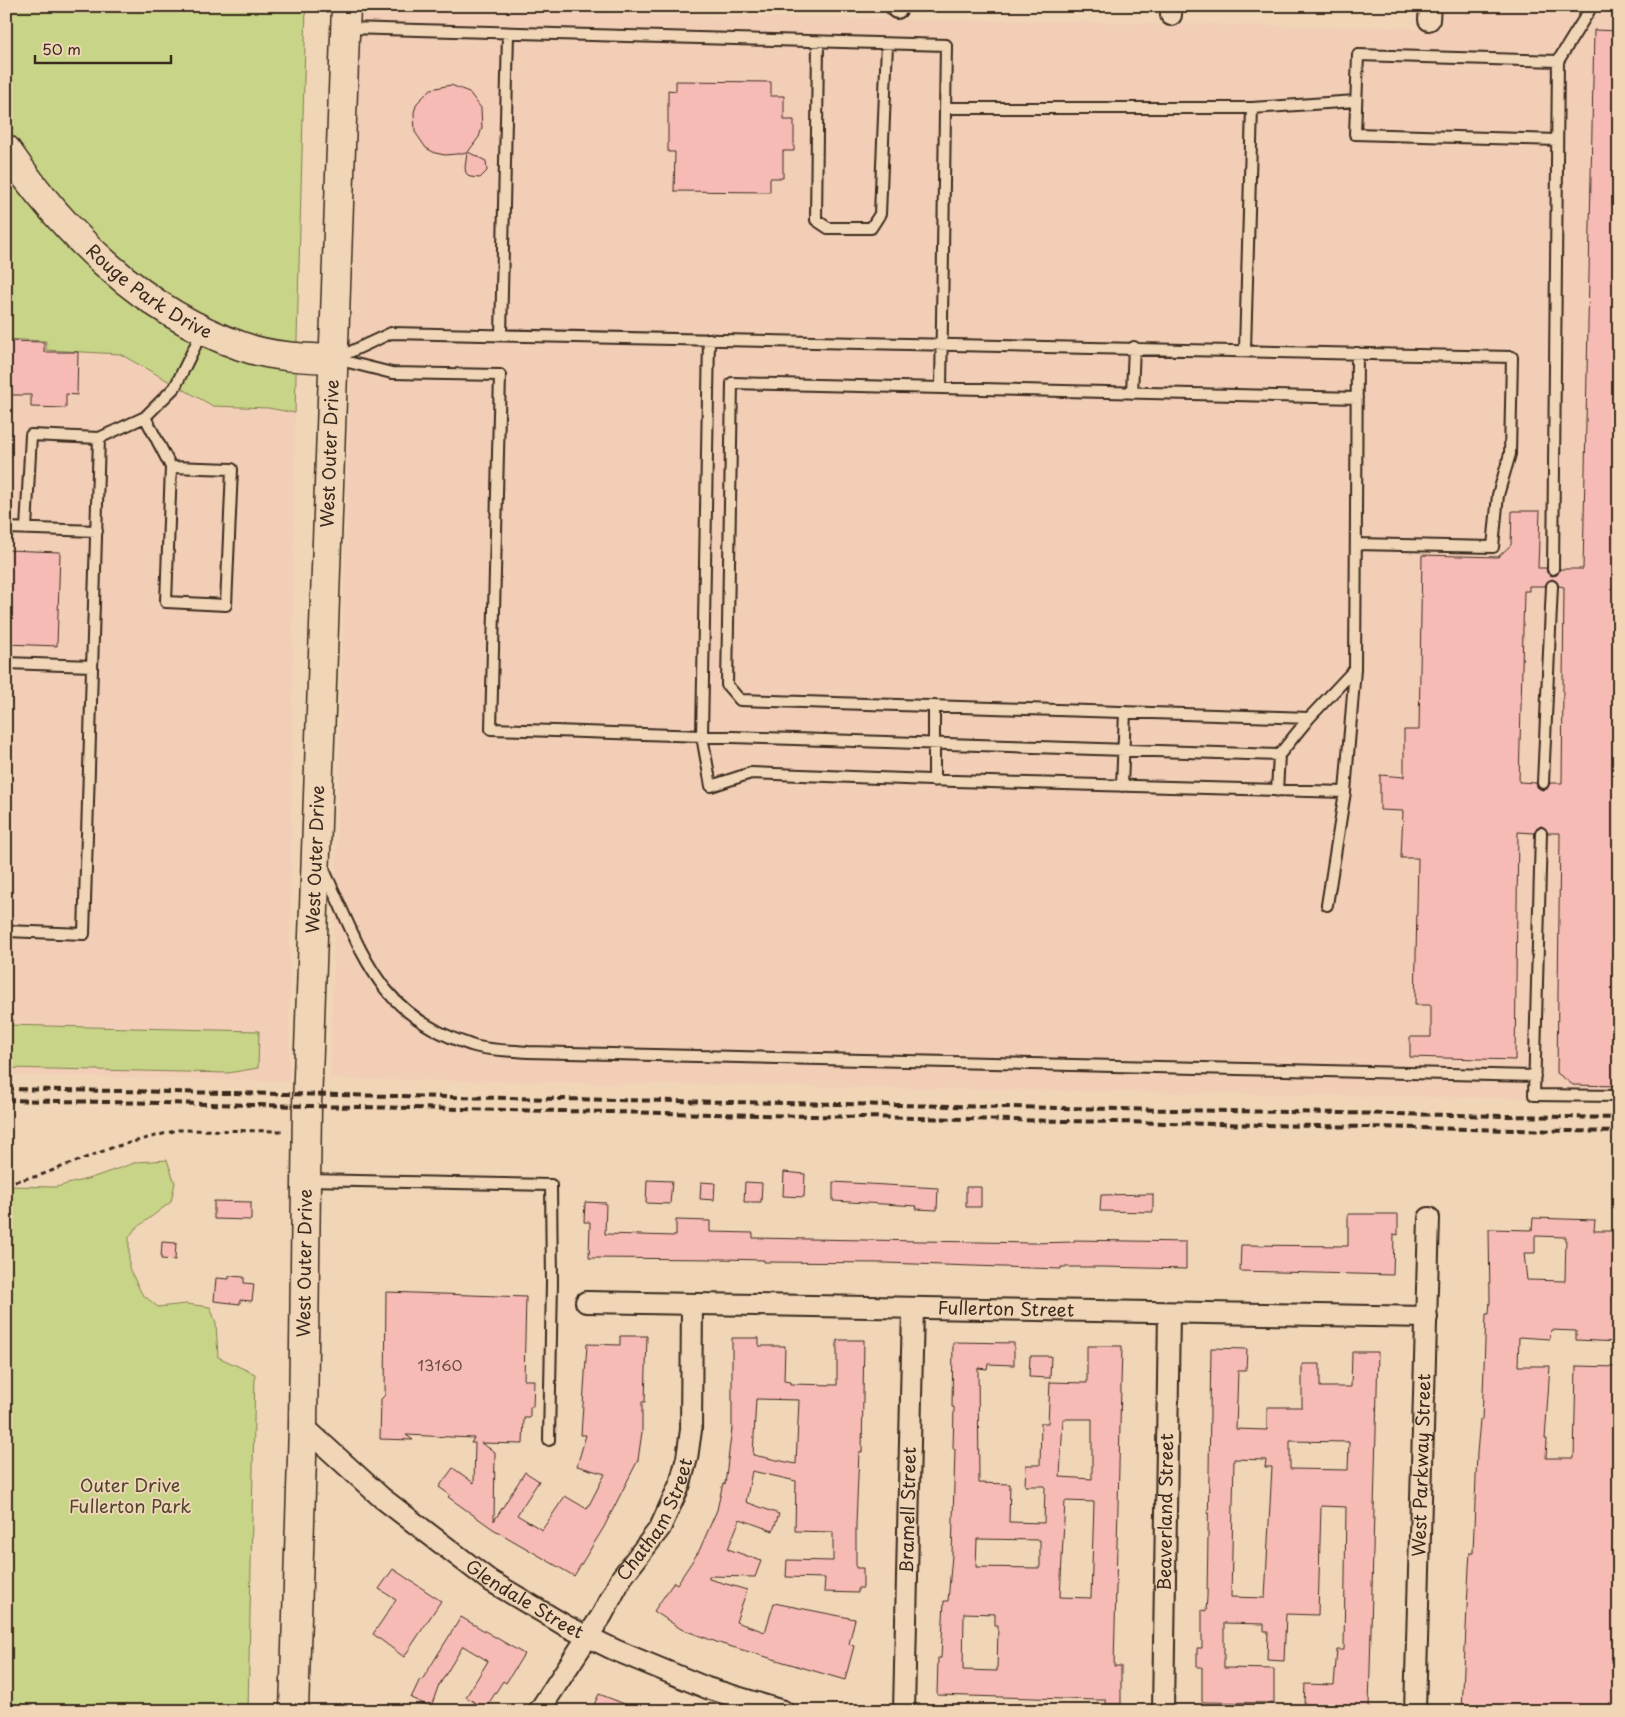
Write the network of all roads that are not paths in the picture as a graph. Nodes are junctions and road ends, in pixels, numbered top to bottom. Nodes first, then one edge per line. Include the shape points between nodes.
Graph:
1 (1589, 6) edge
2 (346, 17) edge
3 (508, 32) junction
4 (818, 42) junction
5 (887, 44) junction
6 (1558, 61) junction
7 (1356, 101) junction
8 (946, 108) junction
9 (1252, 108) junction
10 (1557, 140) junction
11 (6, 149) edge
12 (204, 329) junction
13 (501, 335) junction
14 (709, 339) junction
15 (941, 343) junction
16 (1134, 347) junction
17 (1245, 349) junction
18 (1357, 353) junction
19 (335, 359) junction
20 (940, 388) junction
21 (1132, 393) junction
22 (1357, 398) junction
23 (145, 417) junction
24 (100, 438) junction
25 (171, 466) junction
26 (6, 528) edge
27 (26, 529) junction
28 (96, 531) junction
29 (1357, 544) junction
30 (1552, 569) dead end
31 (1552, 586) dead end
32 (6, 663) edge
33 (92, 666) junction
34 (1355, 668) junction
35 (934, 706) junction
36 (1125, 712) junction
37 (1309, 718) junction
38 (702, 736) junction
39 (935, 744) junction
40 (1124, 750) junction
41 (1279, 755) junction
42 (934, 781) junction
43 (1543, 783) dead end
44 (1122, 786) junction
45 (1277, 791) junction
46 (1345, 792) junction
47 (1541, 833) dead end
48 (317, 855) junction
49 (1327, 905) dead end
50 (6, 931) edge
51 (1535, 1076) junction
52 (1619, 1096) edge
53 (307, 1180) junction
54 (1429, 1218) dead end
55 (586, 1302) dead end
56 (692, 1304) junction
57 (912, 1308) junction
58 (1169, 1313) junction
59 (1427, 1317) junction
60 (303, 1426) junction
61 (549, 1440) dead end
62 (587, 1636) junction
63 (294, 1711) edge
64 (539, 1711) edge
65 (783, 1711) edge
66 (904, 1711) edge
67 (1163, 1711) edge
68 (1415, 1711) edge

1 - 6 lane
2 - 3 lane
2 - 19 main road, West Outer Drive
3 - 4 lane
3 - 13 lane
4 - 5 lane
4 - 5 lane via 816,220 828,228 871,228 880,214
5 - 8 lane via 946,45
6 - 7 lane via 1358,55
6 - 10 lane
7 - 9 lane
7 - 10 lane via 1355,134
8 - 9 lane
8 - 15 lane
9 - 17 lane
10 - 30 lane
11 - 12 main road, Rouge Park Drive via 49,206 107,265 140,291
12 - 19 main road, Rouge Park Drive via 243,347 274,354
12 - 23 lane via 174,387
13 - 14 lane
13 - 19 lane via 391,333
14 - 15 lane
14 - 38 lane
15 - 16 lane
15 - 20 lane
16 - 17 lane
16 - 21 lane
17 - 18 lane
18 - 22 lane
18 - 29 lane via 1512,356 1510,454 1498,495 1493,547
19 - 38 lane via 392,373 500,375 491,728
19 - 48 main road, West Outer Drive
20 - 21 lane
20 - 35 lane via 732,383 727,685 740,700
21 - 22 lane
22 - 29 lane
23 - 24 lane
23 - 25 lane
24 - 27 lane via 31,435
24 - 28 lane
25 - 25 lane via 232,469 226,605 166,602
26 - 27 lane
27 - 28 lane
28 - 33 lane
29 - 34 lane
31 - 43 lane
32 - 33 lane
33 - 50 lane via 84,934
34 - 37 lane
34 - 46 lane
35 - 36 lane
35 - 39 lane
36 - 37 lane
36 - 40 lane
37 - 41 lane
38 - 39 lane
38 - 42 lane via 711,786 751,772
39 - 40 lane
39 - 42 lane
40 - 41 lane
40 - 44 lane
41 - 45 lane
42 - 44 lane
44 - 45 lane
45 - 46 lane
46 - 49 lane
47 - 51 lane
48 - 51 lane via 368,967 383,989 406,1012 438,1032 473,1046 528,1052
48 - 53 main road, West Outer Drive
51 - 52 lane via 1534,1095
53 - 60 main road, West Outer Drive
53 - 61 lane via 551,1185
54 - 59 street, West Parkway Street
55 - 56 street, Fullerton Street
56 - 57 street, Fullerton Street
56 - 62 street, Chatham Street via 690,1430 680,1484 660,1528 622,1577
57 - 58 street, Fullerton Street
57 - 66 street, Bramell Street
58 - 59 street, Fullerton Street
58 - 67 street, Beaverland Street
59 - 68 street, West Parkway Street
60 - 62 street, Glendale Street via 382,1498 489,1580
60 - 63 main road, West Outer Drive
62 - 64 street, Chatham Street
62 - 65 street, Glendale Street via 707,1688

